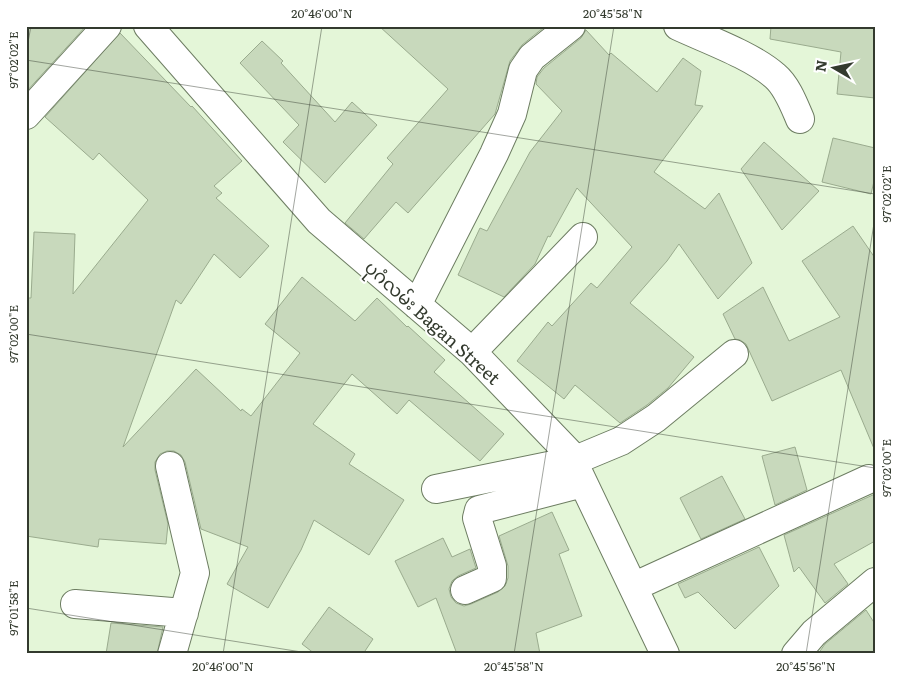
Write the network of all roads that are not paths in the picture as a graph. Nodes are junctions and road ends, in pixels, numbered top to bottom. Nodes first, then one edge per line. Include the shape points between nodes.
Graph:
1 (107, 26) edge
2 (148, 26) edge
3 (571, 26) edge
4 (678, 26) edge
5 (26, 115) edge
6 (800, 119) dead end
7 (583, 237) dead end
8 (417, 305) junction
9 (472, 352) junction
10 (734, 354) dead end
11 (170, 466) dead end
12 (578, 472) junction
13 (869, 480) dead end
14 (436, 489) dead end
15 (875, 582) edge
16 (633, 587) junction
17 (464, 590) dead end
18 (74, 604) dead end
19 (184, 613) junction
20 (172, 654) edge
21 (665, 654) edge
22 (796, 654) edge

1 - 5 street
2 - 8 street, ပုဂံလမ်း Bagan Street via 319,221
3 - 8 street via 532,57 523,70 512,114 494,154
4 - 6 street via 776,76
7 - 9 street
8 - 9 street, ပုဂံလမ်း Bagan Street
9 - 12 street, ပုဂံလမ်း Bagan Street via 569,453
10 - 12 street via 656,418
11 - 19 street via 196,573
12 - 14 street
12 - 16 street, ပုဂံလမ်း Bagan Street
12 - 17 street via 479,510 477,518 492,566 492,578
13 - 16 street
15 - 22 street via 814,633
16 - 21 street, ပုဂံလမ်း Bagan Street
18 - 19 street
19 - 20 street

